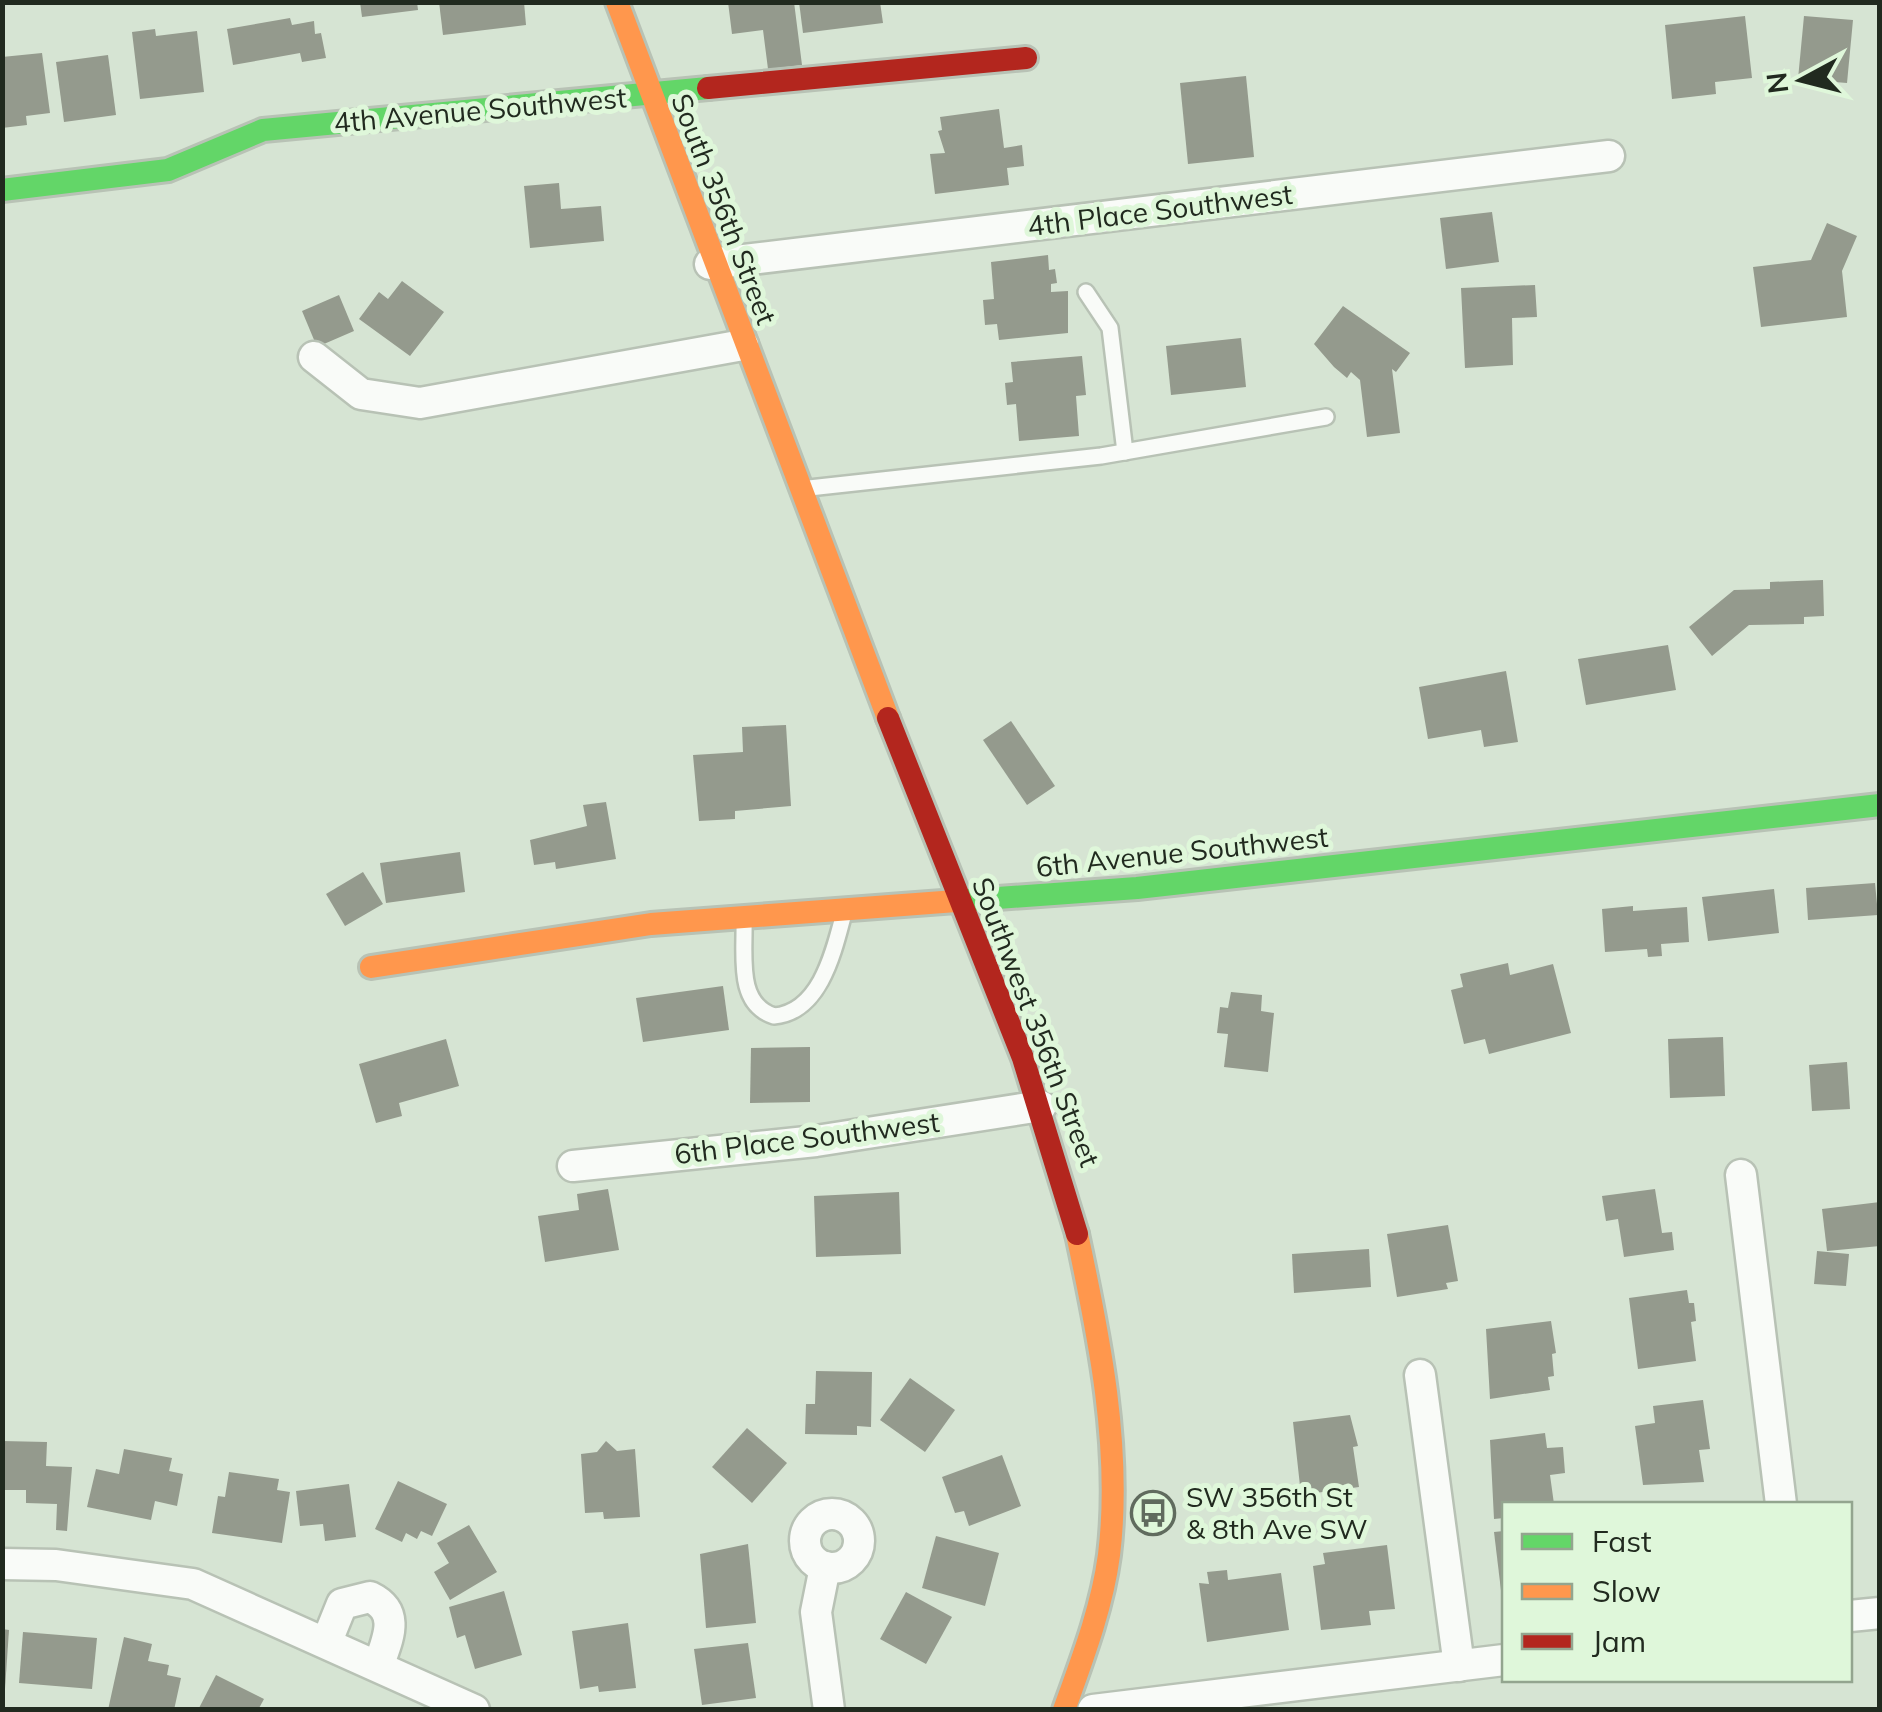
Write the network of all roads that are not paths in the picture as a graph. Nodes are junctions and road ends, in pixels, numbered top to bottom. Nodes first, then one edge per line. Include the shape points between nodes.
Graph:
1 (617, 2) edge
2 (1026, 58) dead end
3 (649, 94) junction
4 (1609, 156) dead end
5 (2, 190) edge
6 (710, 264) junction
7 (1086, 292) dead end
8 (743, 344) junction
9 (314, 357) dead end
10 (1326, 417) dead end
11 (778, 436) joint
12 (1125, 452) junction
13 (799, 489) junction
14 (1880, 805) edge
15 (960, 904) junction
16 (844, 911) junction
17 (744, 918) junction
18 (371, 967) dead end
19 (1041, 1106) junction
20 (573, 1166) dead end
21 (1741, 1174) dead end
22 (1420, 1374) dead end
23 (1781, 1502) edge
24 (2, 1564) edge
25 (825, 1568) dead end
26 (1880, 1613) edge
27 (1852, 1616) edge
28 (327, 1641) junction
29 (1502, 1660) edge
30 (379, 1664) junction
31 (1459, 1666) junction
32 (474, 1710) edge
33 (829, 1710) edge
34 (1064, 1710) edge
35 (1094, 1710) edge

1 - 3 street, South 356th Street
2 - 3 street, 4th Avenue Southwest
3 - 5 street, 4th Avenue Southwest via 263,130 168,170
3 - 6 street, South 356th Street
4 - 6 street, 4th Place Southwest
6 - 8 street, South 356th Street
7 - 12 lane via 1110,328
8 - 9 street via 420,402 361,394
8 - 11 street, South 356th Street
10 - 12 lane
11 - 13 street, Southwest 356th Street
12 - 13 lane
13 - 15 street, Southwest 356th Street
14 - 15 street, 6th Avenue Southwest
15 - 16 street, 6th Avenue Southwest
15 - 19 street, Southwest 356th Street
16 - 17 street, 6th Avenue Southwest
16 - 17 lane via 820,983 794,1010 774,1016 753,1004 747,991
17 - 18 street, 6th Avenue Southwest via 651,924
19 - 20 street, 6th Place Southwest via 816,1141
19 - 34 street, Southwest 356th Street via 1084,1252 1113,1488 1099,1596
21 - 23 street
22 - 31 street
24 - 28 street via 193,1584
25 - 33 street via 816,1612
26 - 27 street
28 - 30 street
28 - 30 street via 342,1604 370,1597 390,1618
29 - 31 street
30 - 32 street
31 - 35 street

